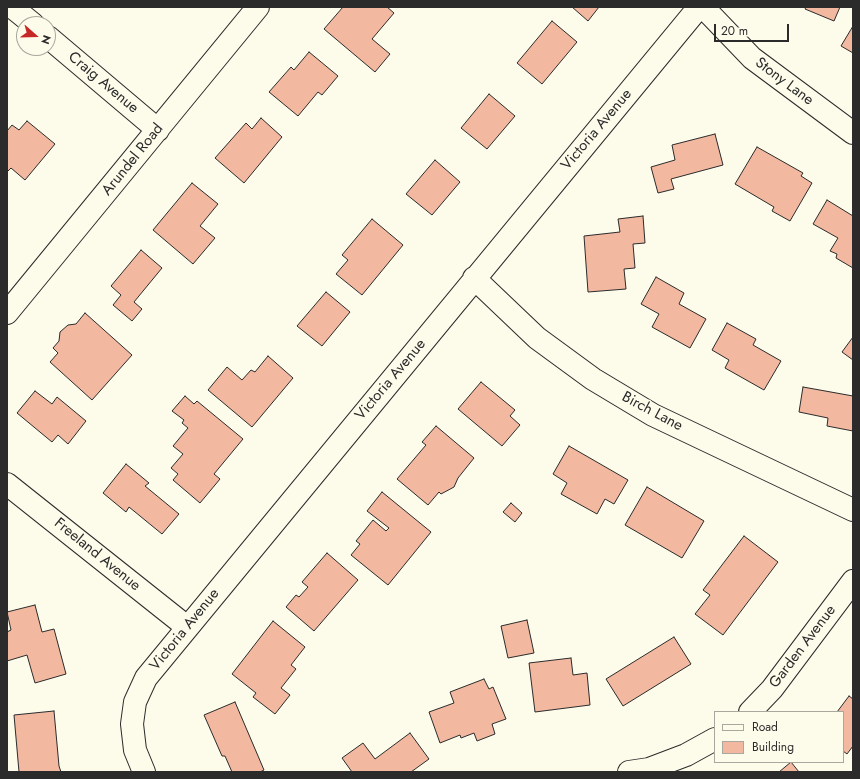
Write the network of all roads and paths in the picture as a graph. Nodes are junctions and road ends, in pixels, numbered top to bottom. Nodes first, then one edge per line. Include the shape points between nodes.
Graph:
1 (12, 7) edge
2 (258, 7) edge
3 (699, 7) edge
4 (703, 7) edge
5 (23, 16) edge
6 (56, 44) edge
7 (158, 130) junction
8 (853, 133) edge
9 (474, 278) junction
10 (7, 313) edge
11 (7, 484) edge
12 (853, 510) edge
13 (853, 581) edge
14 (187, 627) junction
15 (751, 711) edge
16 (714, 740) edge
17 (144, 772) edge
18 (629, 772) edge

1 - 5 street
2 - 7 street, Arundel Road
3 - 9 street, Victoria Avenue
4 - 8 street, Stony Lane via 752,58
6 - 7 street, Craig Avenue
7 - 10 street, Arundel Road
9 - 12 street, Birch Lane via 537,338 593,379 653,415
9 - 14 street, Victoria Avenue
11 - 14 street, Freeland Avenue
13 - 15 street, Garden Avenue via 772,689
14 - 17 street, Victoria Avenue via 146,678 136,702 132,724 135,750
16 - 18 street via 686,755 649,769

